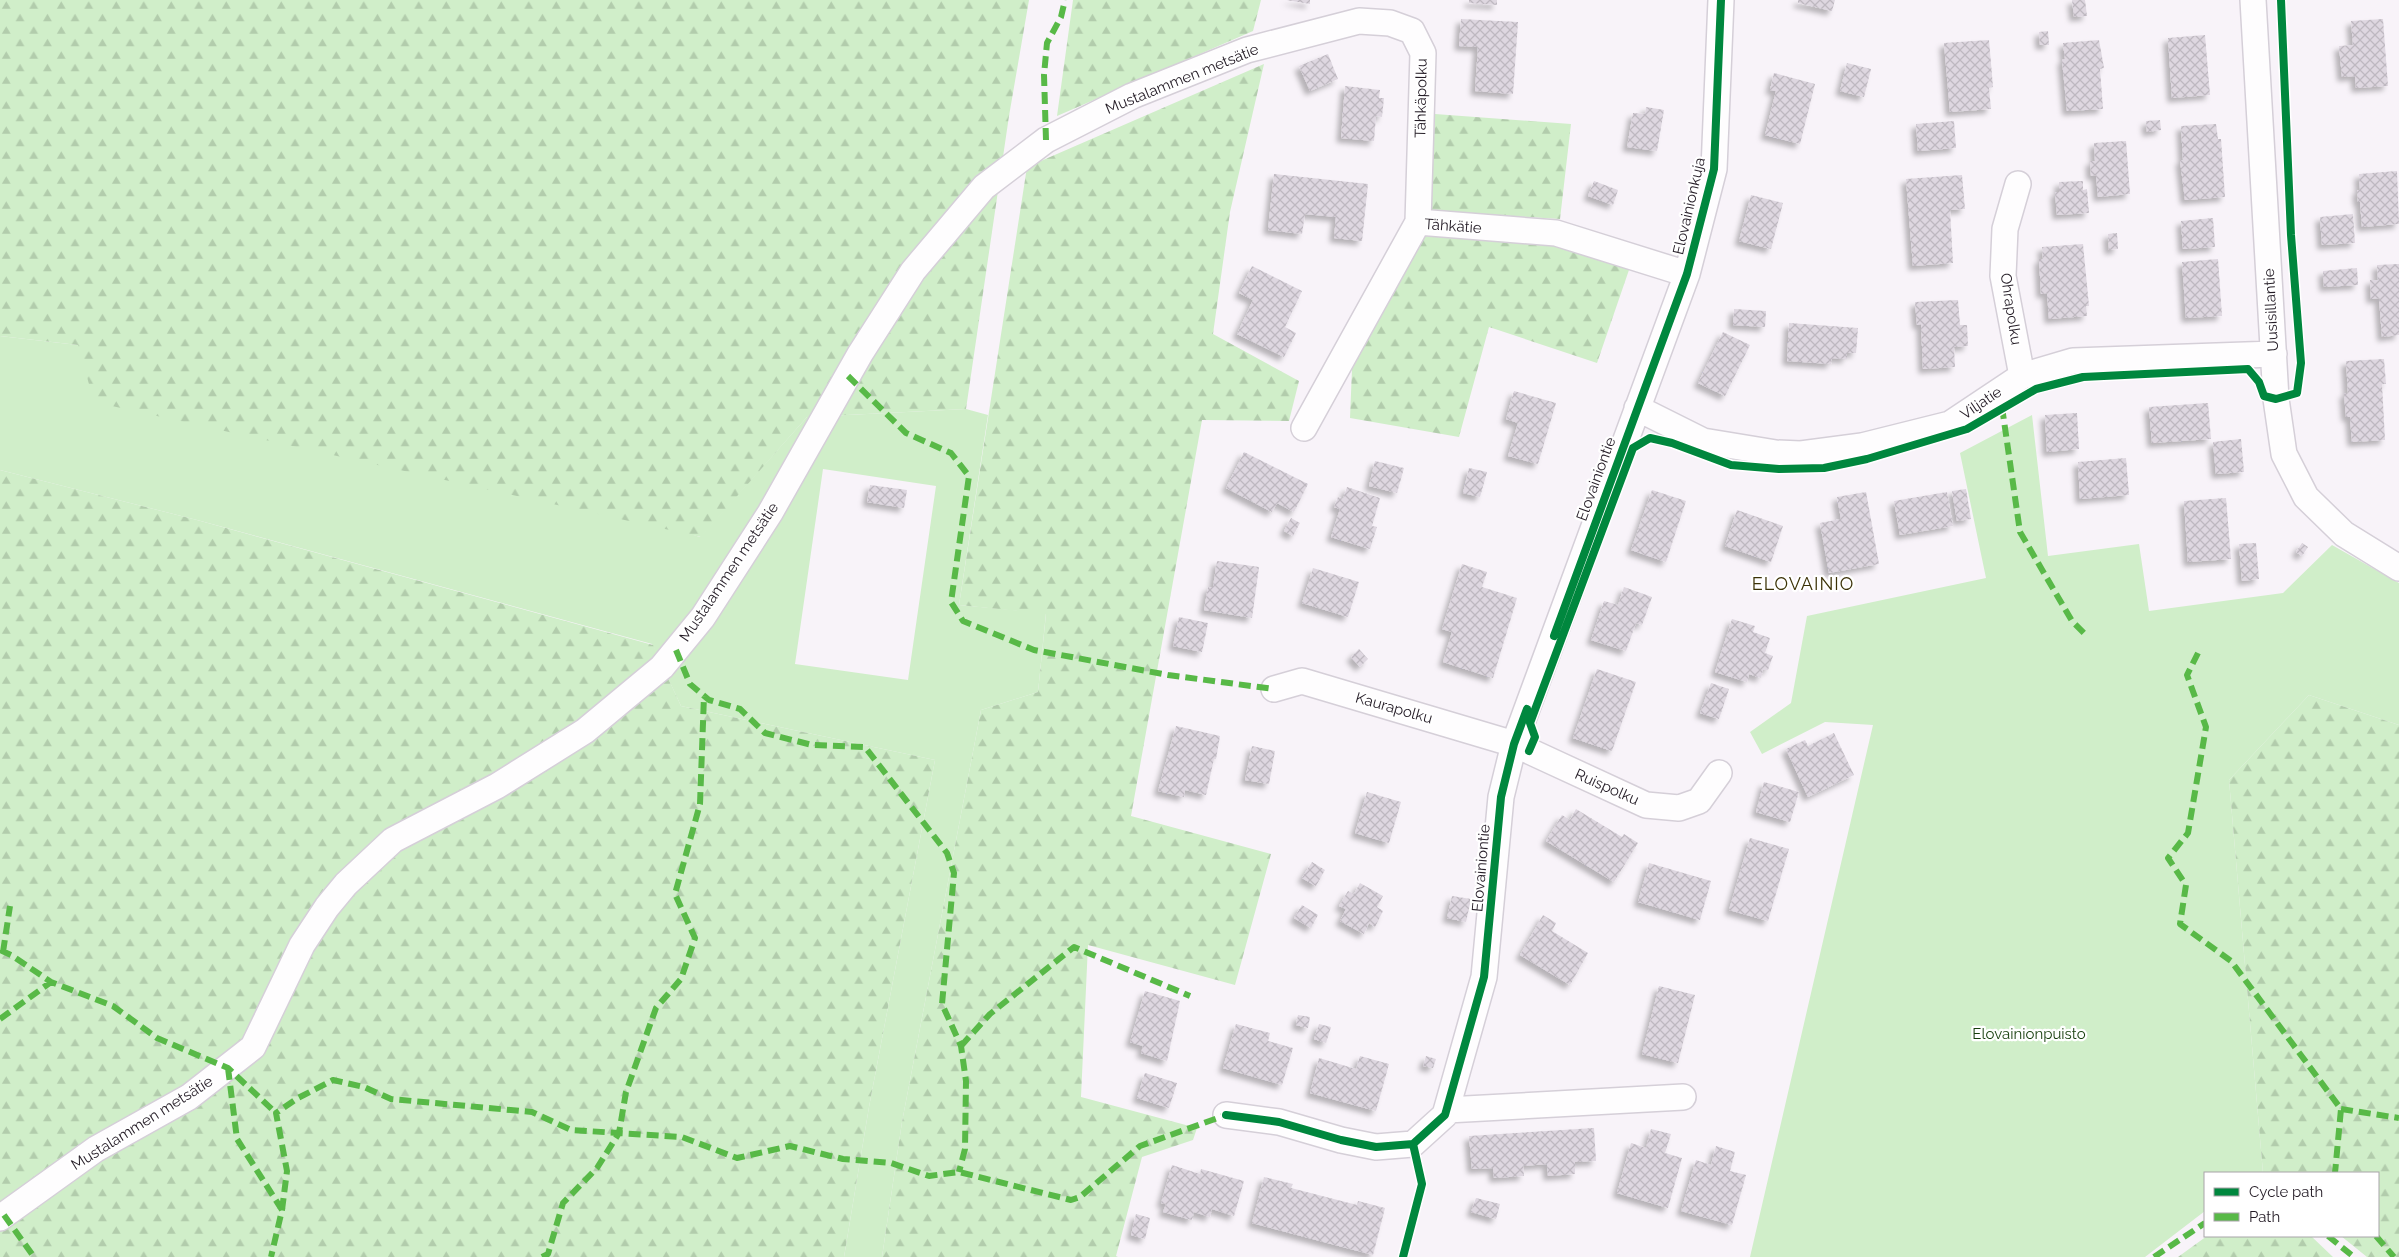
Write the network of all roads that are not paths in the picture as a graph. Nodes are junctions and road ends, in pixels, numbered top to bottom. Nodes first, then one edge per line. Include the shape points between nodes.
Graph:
1 (1721, 0) edge
2 (2253, 0) edge
3 (1359, 21) joint
4 (2018, 184) dead end
5 (1418, 222) junction
6 (1686, 274) junction
7 (2274, 354) junction
8 (2022, 376) junction
9 (1636, 408) junction
10 (1304, 428) dead end
11 (2399, 568) edge
12 (1274, 689) dead end
13 (1514, 744) junction
14 (1719, 773) dead end
15 (1683, 1097) dead end
16 (1447, 1110) junction
17 (1226, 1115) dead end
18 (0, 1218) edge

1 - 6 street, Elovainionkuja via 1714,168
2 - 7 street, Uusisillantie
3 - 5 street, Tähkäpolku via 1390,23 1412,32 1423,53
3 - 18 street, Mustalammen metsätie via 1247,50 1132,96 1046,140 984,187 913,271 860,354 770,513 703,617 662,667 585,731 497,786 393,840 346,884 327,907 302,945 253,1048 189,1097 96,1149
4 - 8 street, Ohrapolku via 2005,229 2003,276
5 - 6 street, Tähkätie via 1556,233
5 - 10 street, Tähkätie
6 - 9 street, Elovainionkuja
7 - 8 street, Viljatie via 2073,361
7 - 11 street, Uusisillantie via 2284,454 2306,497 2344,534
8 - 9 street, Viljatie via 1950,424 1862,446 1802,454 1703,441
9 - 13 street, Elovainiontie
12 - 13 street, Kaurapolku via 1302,681
13 - 14 street, Ruispolku via 1646,805 1679,808 1699,801
13 - 16 street, Elovainiontie via 1501,798 1484,977
15 - 16 street
16 - 17 street, Elovainiontie via 1446,1115 1412,1144 1376,1147 1279,1122

